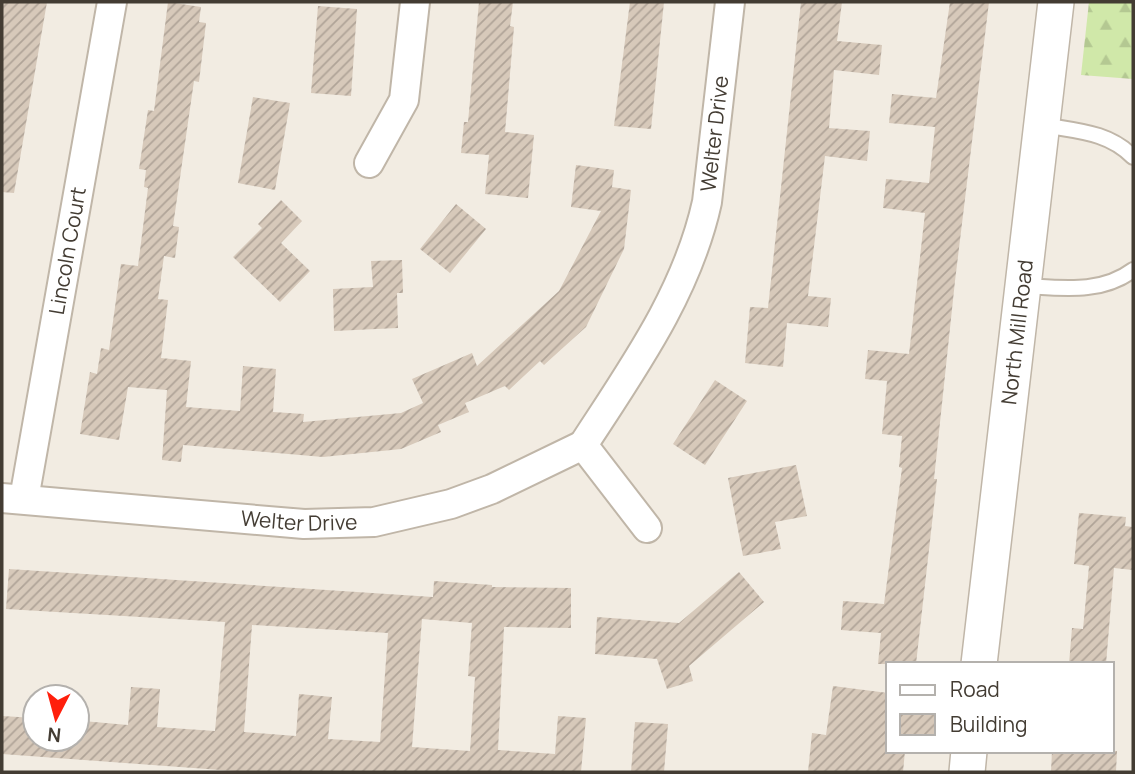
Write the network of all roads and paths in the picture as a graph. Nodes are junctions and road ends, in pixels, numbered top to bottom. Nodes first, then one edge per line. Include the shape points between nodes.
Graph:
1 (111, 2) edge
2 (415, 2) edge
3 (730, 2) edge
4 (1056, 2) edge
5 (1042, 124) junction
6 (1133, 157) edge
7 (369, 163) dead end
8 (1133, 270) edge
9 (1023, 286) junction
10 (583, 445) junction
11 (13, 499) edge
12 (647, 527) dead end
13 (979, 662) edge
14 (969, 753) edge
15 (967, 772) edge

1 - 11 street, Lincoln Court
2 - 7 street via 404,100
3 - 10 street, Welter Drive via 700,234 663,320
4 - 5 street, North Mill Road
5 - 6 lane via 1099,134 1120,143
5 - 9 street, North Mill Road
8 - 9 lane via 1117,282 1078,289
9 - 13 street, North Mill Road
10 - 11 street, Welter Drive via 461,500 374,522 304,524
10 - 12 street
14 - 15 street

